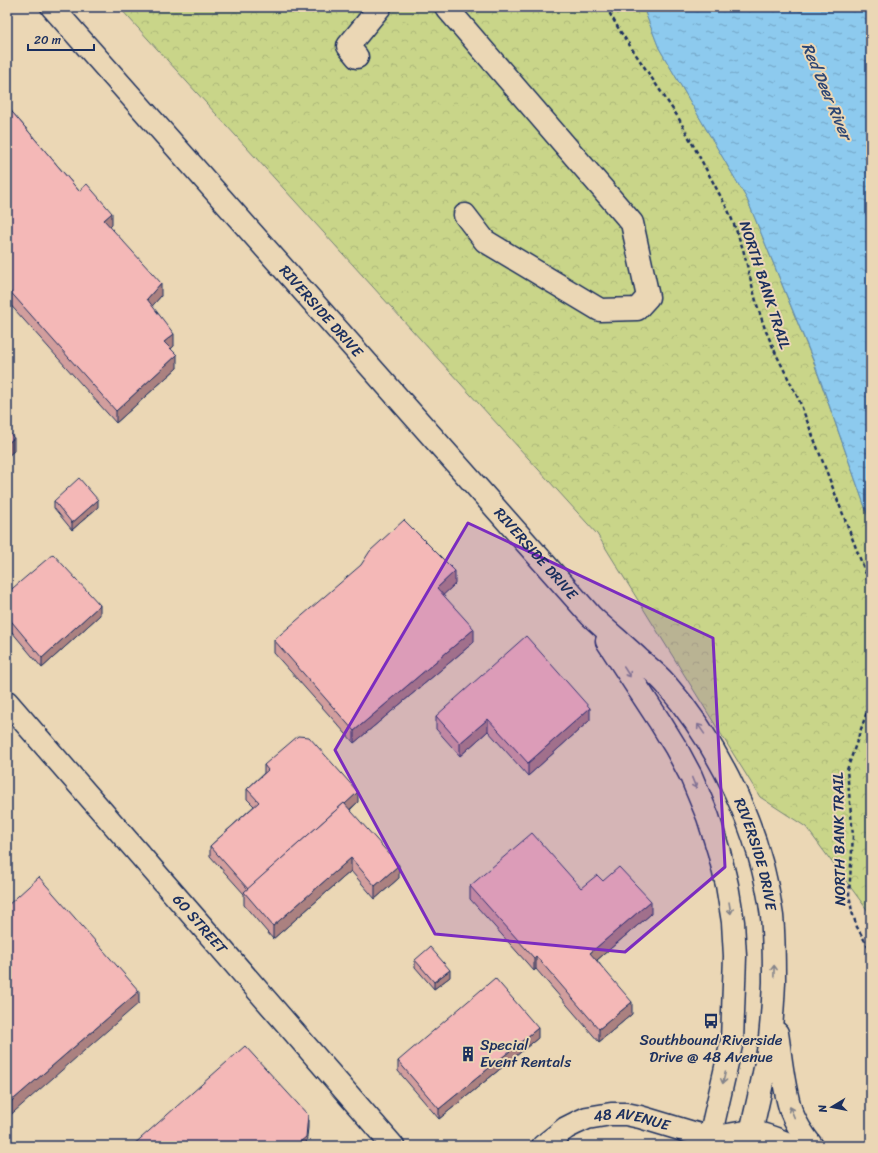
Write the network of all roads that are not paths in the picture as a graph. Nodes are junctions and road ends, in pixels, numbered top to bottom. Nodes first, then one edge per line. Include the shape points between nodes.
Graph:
1 (52, 7) edge
2 (380, 7) edge
3 (446, 7) edge
4 (357, 57) dead end
5 (465, 215) dead end
6 (591, 616) junction
7 (7, 702) edge
8 (739, 801) junction
9 (708, 817) junction
10 (773, 1010) junction
11 (750, 1139) edge
12 (709, 1142) edge
13 (393, 1146) edge
14 (543, 1146) edge
15 (792, 1146) edge
16 (812, 1146) edge

1 - 6 main road, RIVERSIDE DRIVE
2 - 4 main road via 348,46
3 - 5 main road via 632,223 648,297 637,309 600,310 484,241
8 -> 6 main road, RIVERSIDE DRIVE via 708,740 684,705 663,681
6 -> 9 main road, RIVERSIDE DRIVE via 676,748
7 - 13 main road, 60 STREET
8 - 9 main road
10 -> 8 main road, RIVERSIDE DRIVE via 774,961 770,904 764,875
9 -> 12 main road, RIVERSIDE DRIVE via 727,885 735,956 732,1041
10 - 11 main road, RIVERSIDE DRIVE via 769,1046
16 -> 10 main road via 798,1125 787,1096
11 - 12 main road, 48 AVENUE
11 - 15 main road via 769,1136
12 - 14 main road, 48 AVENUE via 640,1117 610,1114 576,1122

